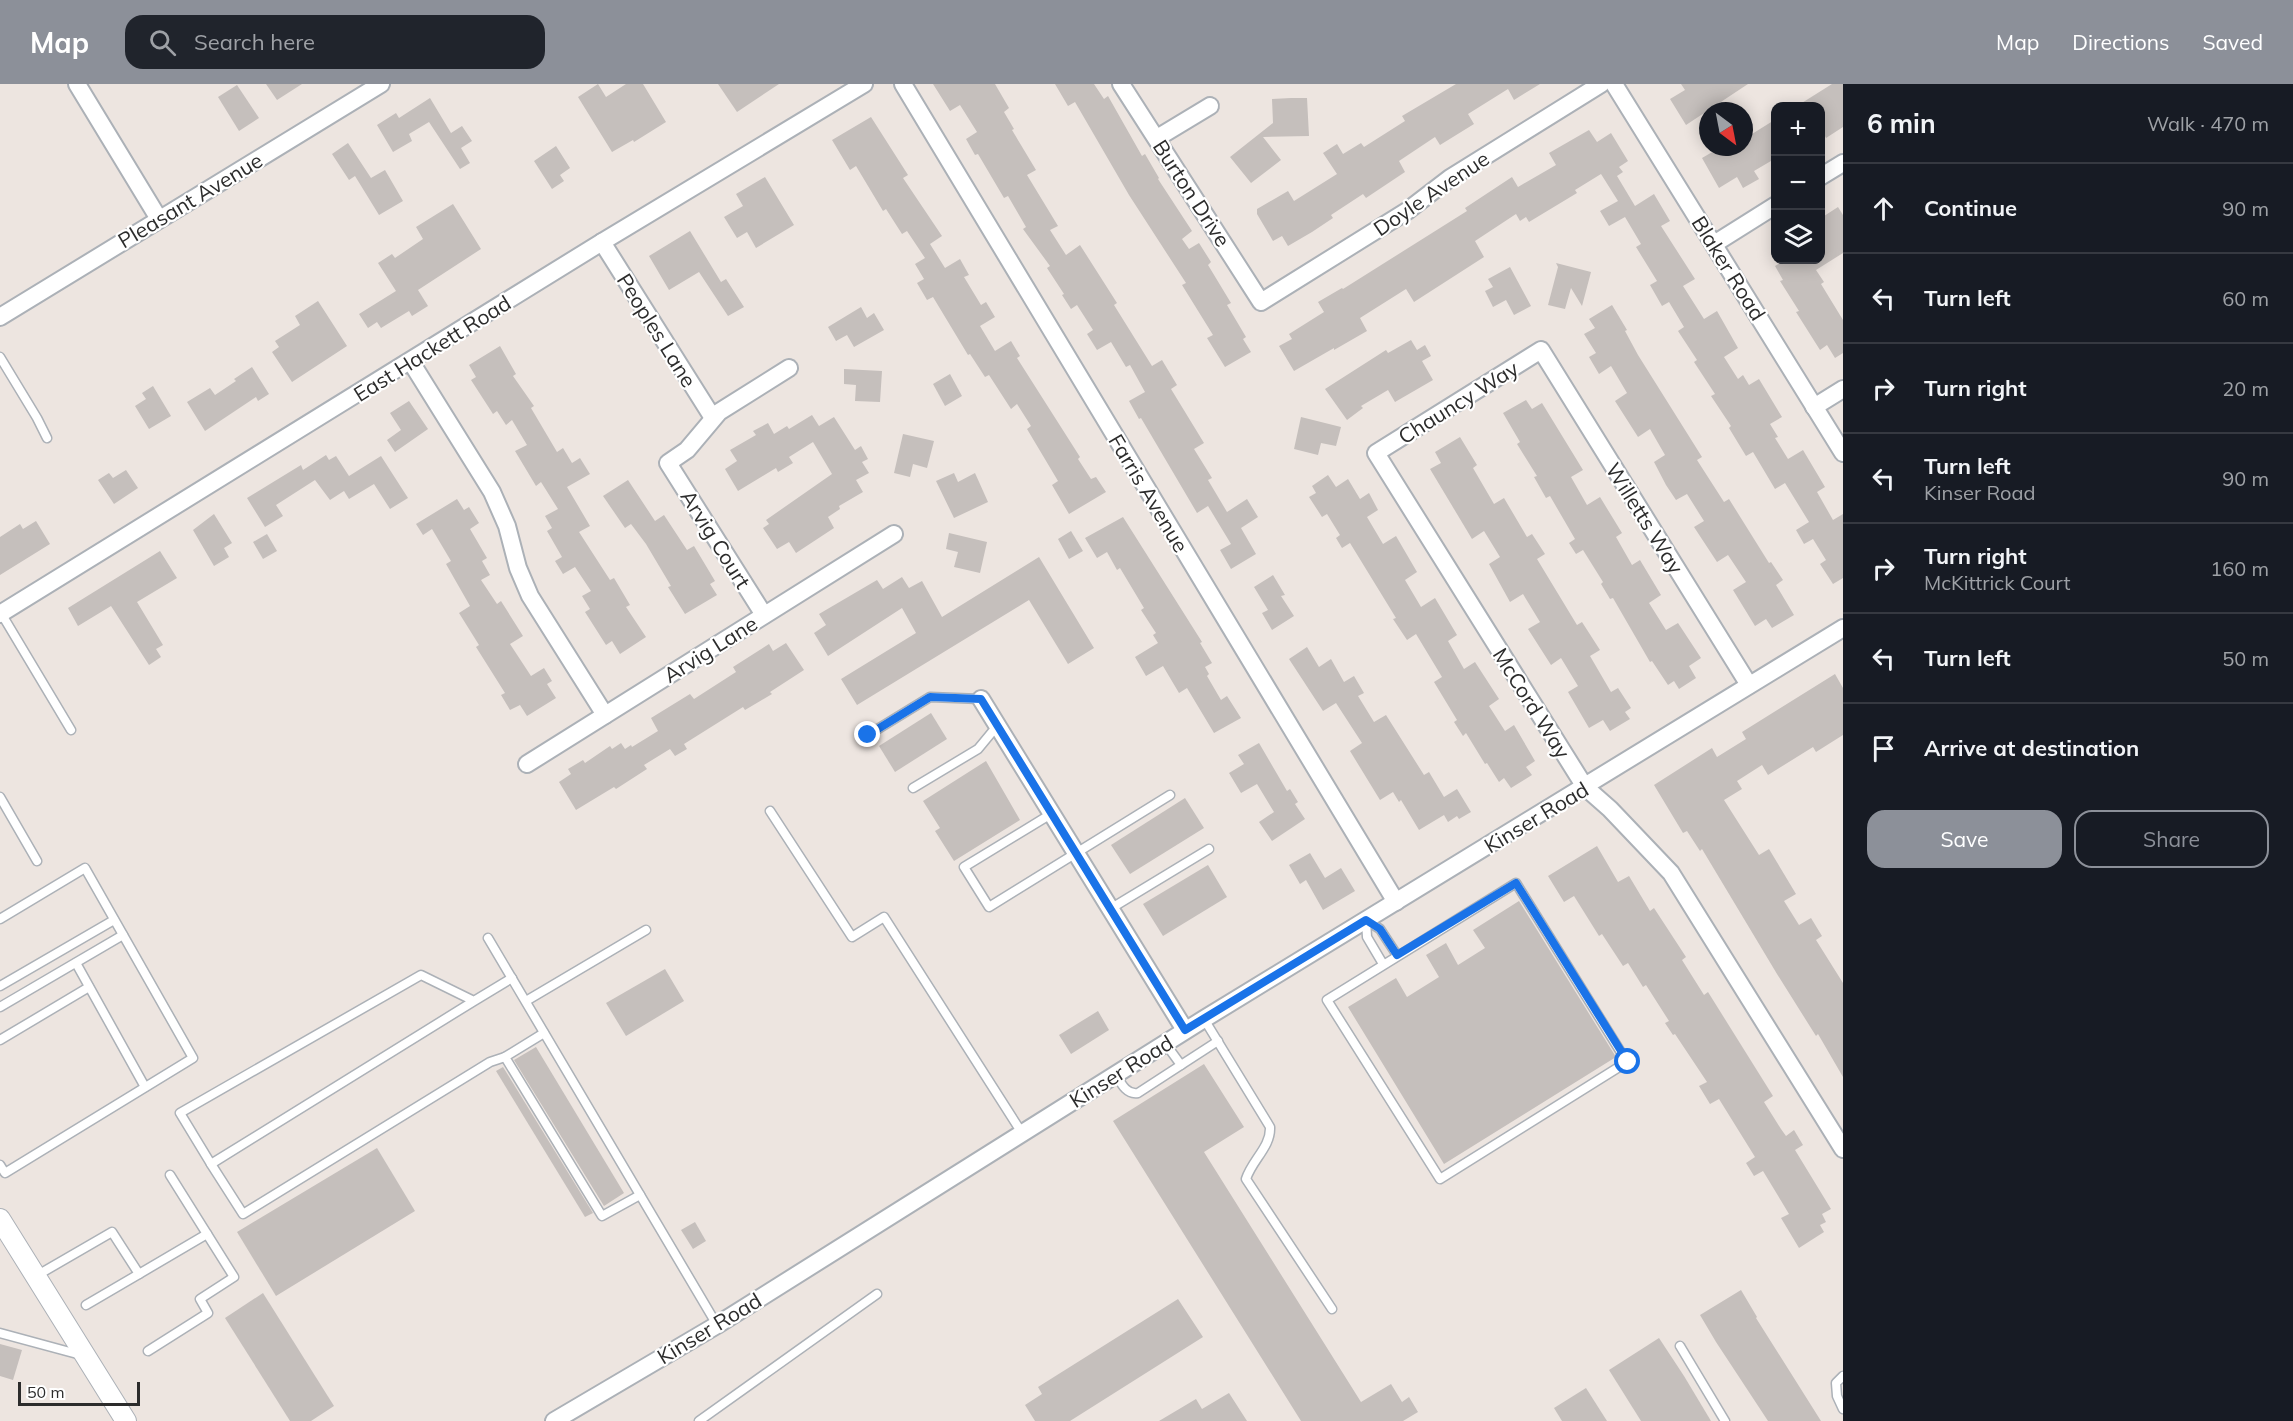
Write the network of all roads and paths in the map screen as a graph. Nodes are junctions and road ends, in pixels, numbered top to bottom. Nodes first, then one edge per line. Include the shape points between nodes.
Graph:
1 (77, 84) edge
2 (381, 84) edge
3 (864, 84) edge
4 (903, 84) edge
5 (1121, 84) edge
6 (1601, 84) edge
7 (1614, 84) edge
8 (1210, 106) dead end
9 (1157, 138) junction
10 (1843, 163) edge
11 (1825, 174) edge
12 (1771, 208) edge
13 (159, 219) junction
14 (602, 242) junction
15 (1714, 244) junction
16 (1262, 302) joint
17 (0, 317) edge
18 (1541, 350) joint
19 (0, 357) edge
20 (411, 362) junction
21 (789, 368) dead end
22 (1843, 389) edge
23 (1814, 407) junction
24 (712, 418) junction
25 (47, 438) dead end
26 (1376, 453) joint
27 (1843, 453) edge
28 (894, 534) dead end
29 (1, 614) edge
30 (764, 615) junction
31 (1843, 628) edge
32 (1749, 685) junction
33 (981, 699) joint
34 (605, 715) junction
35 (997, 726) junction
36 (71, 730) dead end
37 (868, 735) dead end
38 (527, 764) dead end
39 (1585, 787) junction
40 (913, 789) dead end
41 (1170, 795) dead end
42 (0, 797) edge
43 (771, 811) dead end
44 (1051, 814) junction
45 (1209, 849) dead end
46 (1076, 854) junction
47 (37, 861) dead end
48 (1396, 902) junction
49 (1110, 909) junction
50 (0, 919) edge
51 (114, 920) junction
52 (1366, 920) junction
53 (646, 930) dead end
54 (123, 936) junction
55 (488, 938) dead end
56 (1397, 955) junction
57 (76, 963) junction
58 (1383, 964) junction
59 (512, 978) junction
60 (0, 986) edge
61 (89, 987) junction
62 (474, 1001) junction
63 (526, 1001) junction
64 (0, 1007) edge
65 (1204, 1019) junction
66 (1185, 1030) junction
67 (544, 1033) junction
68 (0, 1040) edge
69 (1218, 1041) junction
70 (1166, 1043) junction
71 (505, 1057) junction
72 (1181, 1065) junction
73 (1116, 1074) junction
74 (145, 1087) junction
75 (1022, 1133) junction
76 (1843, 1149) edge
77 (211, 1164) junction
78 (0, 1165) edge
79 (170, 1175) dead end
80 (640, 1195) junction
81 (0, 1219) edge
82 (207, 1234) junction
83 (139, 1274) junction
84 (35, 1276) junction
85 (877, 1294) dead end
86 (86, 1305) dead end
87 (1332, 1309) dead end
88 (717, 1325) junction
89 (0, 1333) edge
90 (1680, 1346) dead end
91 (148, 1351) dead end
92 (84, 1356) junction
93 (1843, 1376) edge
94 (1843, 1409) edge
95 (126, 1421) edge
96 (554, 1421) edge
97 (699, 1421) edge
98 (1725, 1421) edge

1 - 13 street
2 - 13 street, Pleasant Avenue
3 - 14 street, East Hackett Road
4 - 48 street, Farris Avenue
5 - 9 street, Burton Drive
6 - 16 street, Doyle Avenue
7 - 15 street, Blaker Road
8 - 9 street
9 - 16 street, Burton Drive
10 - 11 street
12 - 15 street
13 - 17 street, Pleasant Avenue
14 - 20 street, East Hackett Road
14 - 24 street, Peoples Lane
15 - 23 street, Blaker Road
18 - 26 street, Chauncy Way
18 - 32 street, Willetts Way
19 - 25 lane
20 - 29 street, East Hackett Road
20 - 34 street via 495,498 530,596
21 - 24 street
22 - 23 street
23 - 27 street, Blaker Road
24 - 30 street, Arvig Court via 687,450 668,463
26 - 39 street, McCord Way
28 - 30 street, Arvig Lane
29 - 36 lane
30 - 34 street, Arvig Lane
31 - 32 street, Kinser Road
32 - 39 street, Kinser Road
33 - 35 street
33 - 37 lane via 930,697
34 - 38 street, Arvig Lane
35 - 40 lane via 978,748
35 - 44 street
39 - 48 street, Kinser Road
39 - 76 street, McCord Way via 1671,873
41 - 46 lane
42 - 47 lane
43 - 75 lane via 852,937 884,917
44 - 46 street
44 - 46 lane via 964,867 989,907
45 - 49 lane
46 - 49 street
48 - 52 street, Kinser Road
49 - 66 street
50 - 51 lane via 86,868
51 - 54 lane
51 - 60 lane
52 - 56 lane via 1380,929
52 - 58 lane via 1367,938
52 - 65 street, Kinser Road
53 - 63 lane
54 - 57 lane
54 - 74 lane via 193,1058
55 - 59 lane
56 - 58 lane
56 - 58 lane via 1516,883 1628,1062 1440,1179 1328,999
57 - 61 lane
57 - 64 lane
59 - 62 lane
59 - 63 lane
61 - 68 lane
61 - 74 lane
62 - 77 lane
62 - 77 lane via 421,975 180,1113
63 - 67 lane
65 - 66 street, Kinser Road
65 - 69 lane
66 - 70 street, Kinser Road
67 - 71 lane
67 - 80 lane
69 - 72 lane
69 - 87 lane via 1270,1127 1271,1139 1246,1179
70 - 72 lane
70 - 73 street, Kinser Road
71 - 77 lane via 490,1062 243,1214
71 - 80 lane via 602,1216
72 - 73 lane via 1133,1094
73 - 75 street, Kinser Road
74 - 78 lane via 5,1173
75 - 88 street, Kinser Road
79 - 82 lane
80 - 88 lane
81 - 84 street
82 - 83 lane
82 - 91 lane via 234,1278 200,1299 208,1313
83 - 84 lane via 112,1232
83 - 86 lane
84 - 92 street
85 - 97 lane
88 - 96 street, Kinser Road
89 - 92 lane
90 - 98 lane
92 - 95 street
93 - 94 lane via 1836,1383

